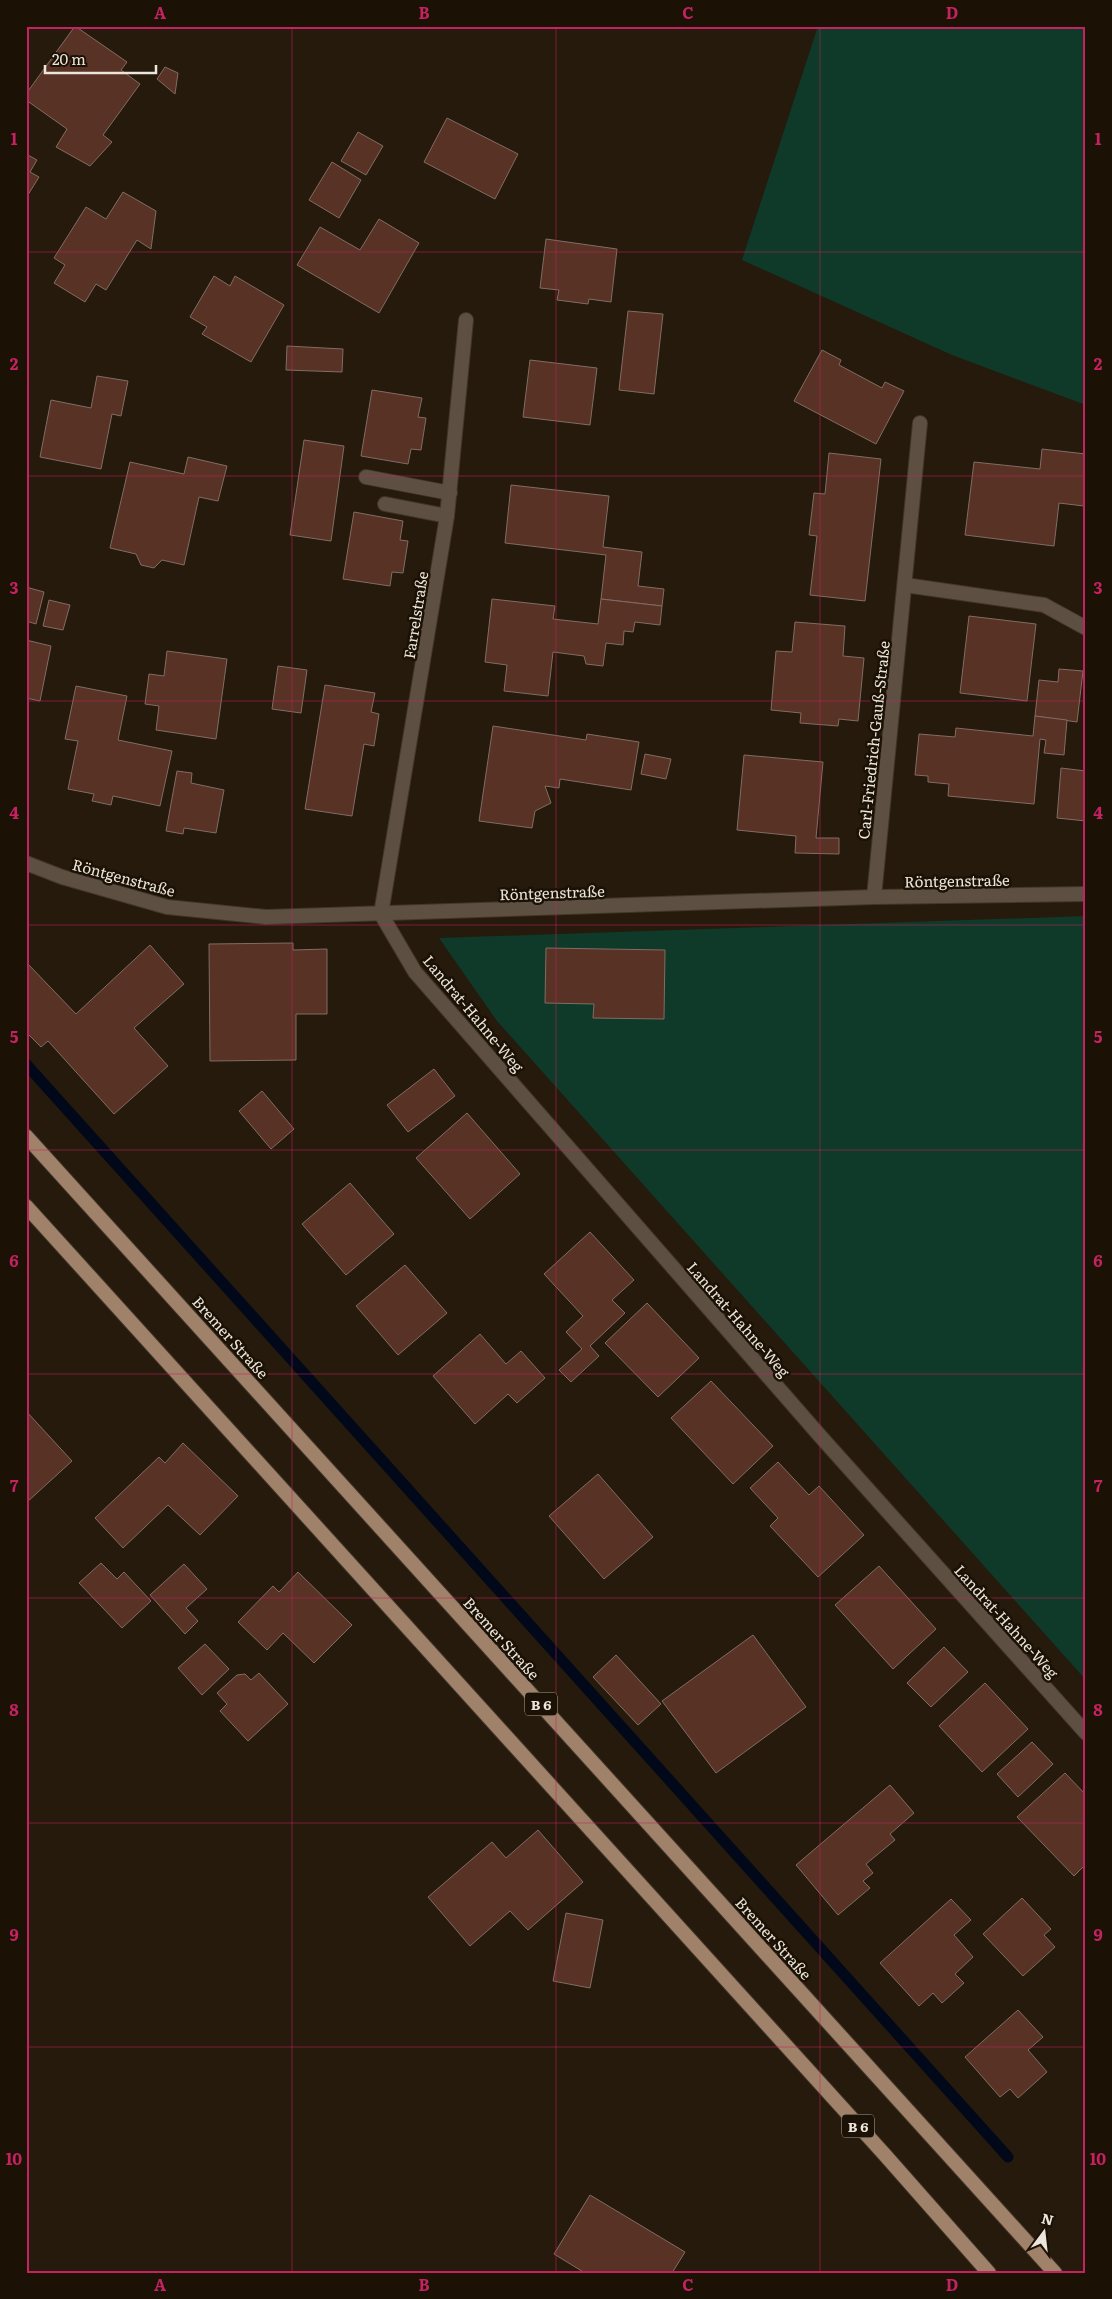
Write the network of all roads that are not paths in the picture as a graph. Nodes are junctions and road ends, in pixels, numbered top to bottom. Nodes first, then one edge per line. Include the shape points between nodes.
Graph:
1 (466, 320) dead end
2 (920, 423) dead end
3 (366, 477) dead end
4 (450, 493) junction
5 (385, 504) dead end
6 (448, 516) junction
7 (905, 585) junction
8 (1086, 628) edge
9 (26, 863) edge
10 (1086, 894) edge
11 (874, 897) junction
12 (381, 914) junction
13 (26, 1136) edge
14 (26, 1206) edge
15 (1086, 1733) edge
16 (988, 2273) edge
17 (1055, 2273) edge

1 - 4 street, Farrelstraße
2 - 7 street, Carl-Friedrich-Gauß-Straße
3 - 4 street
4 - 6 street, Farrelstraße
5 - 6 street
6 - 12 street, Farrelstraße
7 - 8 street via 1044,605
7 - 11 street, Carl-Friedrich-Gauß-Straße
9 - 12 street, Röntgenstraße via 62,877 168,907 266,917
10 - 11 street, Röntgenstraße
11 - 12 street, Röntgenstraße
12 - 15 street, Landrat-Hahne-Weg via 415,972 814,1430
13 - 17 main road, Bremer Straße / B 6
14 - 16 main road, B 6

